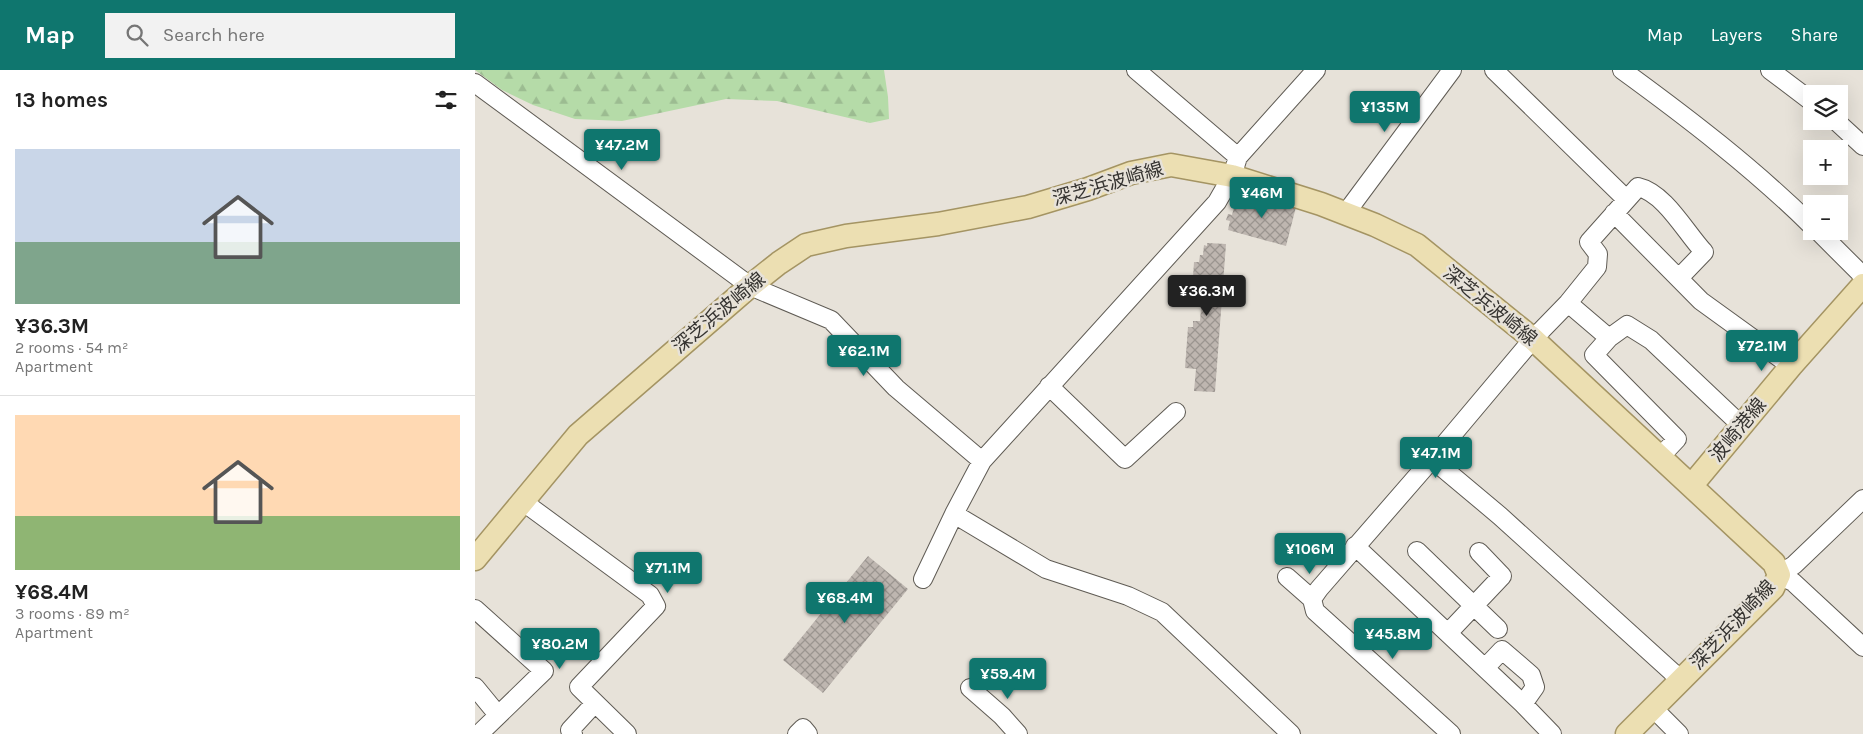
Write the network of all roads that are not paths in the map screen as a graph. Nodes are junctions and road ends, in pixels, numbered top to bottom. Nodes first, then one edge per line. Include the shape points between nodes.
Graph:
1 (1137, 70) edge
2 (1316, 70) edge
3 (1452, 70) edge
4 (1493, 70) edge
5 (1622, 70) edge
6 (1770, 70) edge
7 (475, 83) edge
8 (1803, 95) edge
9 (1846, 130) edge
10 (1863, 146) edge
11 (1235, 167) junction
12 (1626, 199) junction
13 (1614, 213) junction
14 (1347, 214) junction
15 (1803, 217) edge
16 (1827, 240) edge
17 (1863, 276) edge
18 (1679, 278) junction
19 (1863, 285) edge
20 (750, 286) junction
21 (1568, 303) junction
22 (1609, 338) junction
23 (1533, 339) junction
24 (1791, 366) junction
25 (1049, 386) junction
26 (1176, 412) dead end
27 (1742, 426) junction
28 (1660, 457) junction
29 (1432, 459) junction
30 (983, 460) junction
31 (1692, 485) junction
32 (1863, 499) edge
33 (522, 501) junction
34 (953, 514) junction
35 (1355, 546) junction
36 (1417, 551) dead end
37 (1479, 552) dead end
38 (475, 560) edge
39 (1779, 576) junction
40 (1287, 577) dead end
41 (923, 578) dead end
42 (1312, 599) junction
43 (1474, 606) junction
44 (475, 609) edge
45 (1499, 629) dead end
46 (1448, 633) junction
47 (1863, 647) edge
48 (1485, 668) junction
49 (1681, 680) junction
50 (475, 687) edge
51 (969, 688) dead end
52 (595, 703) junction
53 (1523, 704) junction
54 (1653, 708) junction
55 (498, 715) junction
56 (479, 734) edge
57 (573, 734) edge
58 (627, 734) edge
59 (797, 734) edge
60 (808, 734) edge
61 (1018, 734) edge
62 (1291, 734) edge
63 (1451, 734) edge
64 (1552, 734) edge
65 (1627, 734) edge
66 (1679, 734) edge

1 - 11 street
2 - 11 street
3 - 14 street
4 - 12 street
5 - 15 street via 1690,119
6 - 8 street
7 - 20 street
9 - 10 street
11 - 14 main road, 深芝浜波崎線
11 - 20 main road, 深芝浜波崎線 via 1171,166 1131,173 1028,207 938,224 846,236 807,246
11 - 25 street via 1217,202
12 - 13 street
12 - 18 street via 1638,187 1646,188 1677,215 1692,240 1705,252
13 - 18 street
13 - 21 street via 1589,242 1598,254 1597,267
14 - 23 main road, 深芝浜波崎線 via 1417,245
16 - 17 street
18 - 24 street via 1701,301
19 - 24 main road, 波崎港線
20 - 30 street via 831,320 897,388
20 - 33 main road, 深芝浜波崎線 via 578,435
21 - 22 street
21 - 23 street
22 - 27 street via 1627,325 1651,340
22 - 28 street via 1594,355 1677,439
23 - 28 main road, 深芝浜波崎線
23 - 29 street
24 - 27 main road, 波崎港線
25 - 26 street via 1125,459
25 - 30 street
27 - 31 main road, 波崎港線
28 - 31 main road, 深芝浜波崎線
29 - 35 street
29 - 49 street via 1500,516
30 - 34 street
31 - 39 main road, 深芝浜波崎線 via 1774,563
32 - 39 street
33 - 38 main road, 深芝浜波崎線
33 - 52 street via 650,595 656,606 579,686
34 - 41 street
34 - 62 street via 1046,569 1128,596 1162,612
35 - 42 street
35 - 46 street
36 - 43 street
37 - 43 street via 1502,576
39 - 47 street via 1793,582
39 - 49 main road, 深芝浜波崎線 via 1773,588
40 - 42 street
42 - 63 street via 1315,611
43 - 45 street
43 - 46 street
44 - 55 street via 544,671
46 - 48 street
48 - 53 street
48 - 53 street via 1501,650 1531,675 1535,687
49 - 54 main road, 深芝浜波崎線
50 - 55 street
51 - 61 street
52 - 57 street via 570,730
52 - 58 street
53 - 64 street
54 - 65 main road, 深芝浜波崎線
54 - 66 street
55 - 56 street
59 - 60 street via 803,728

